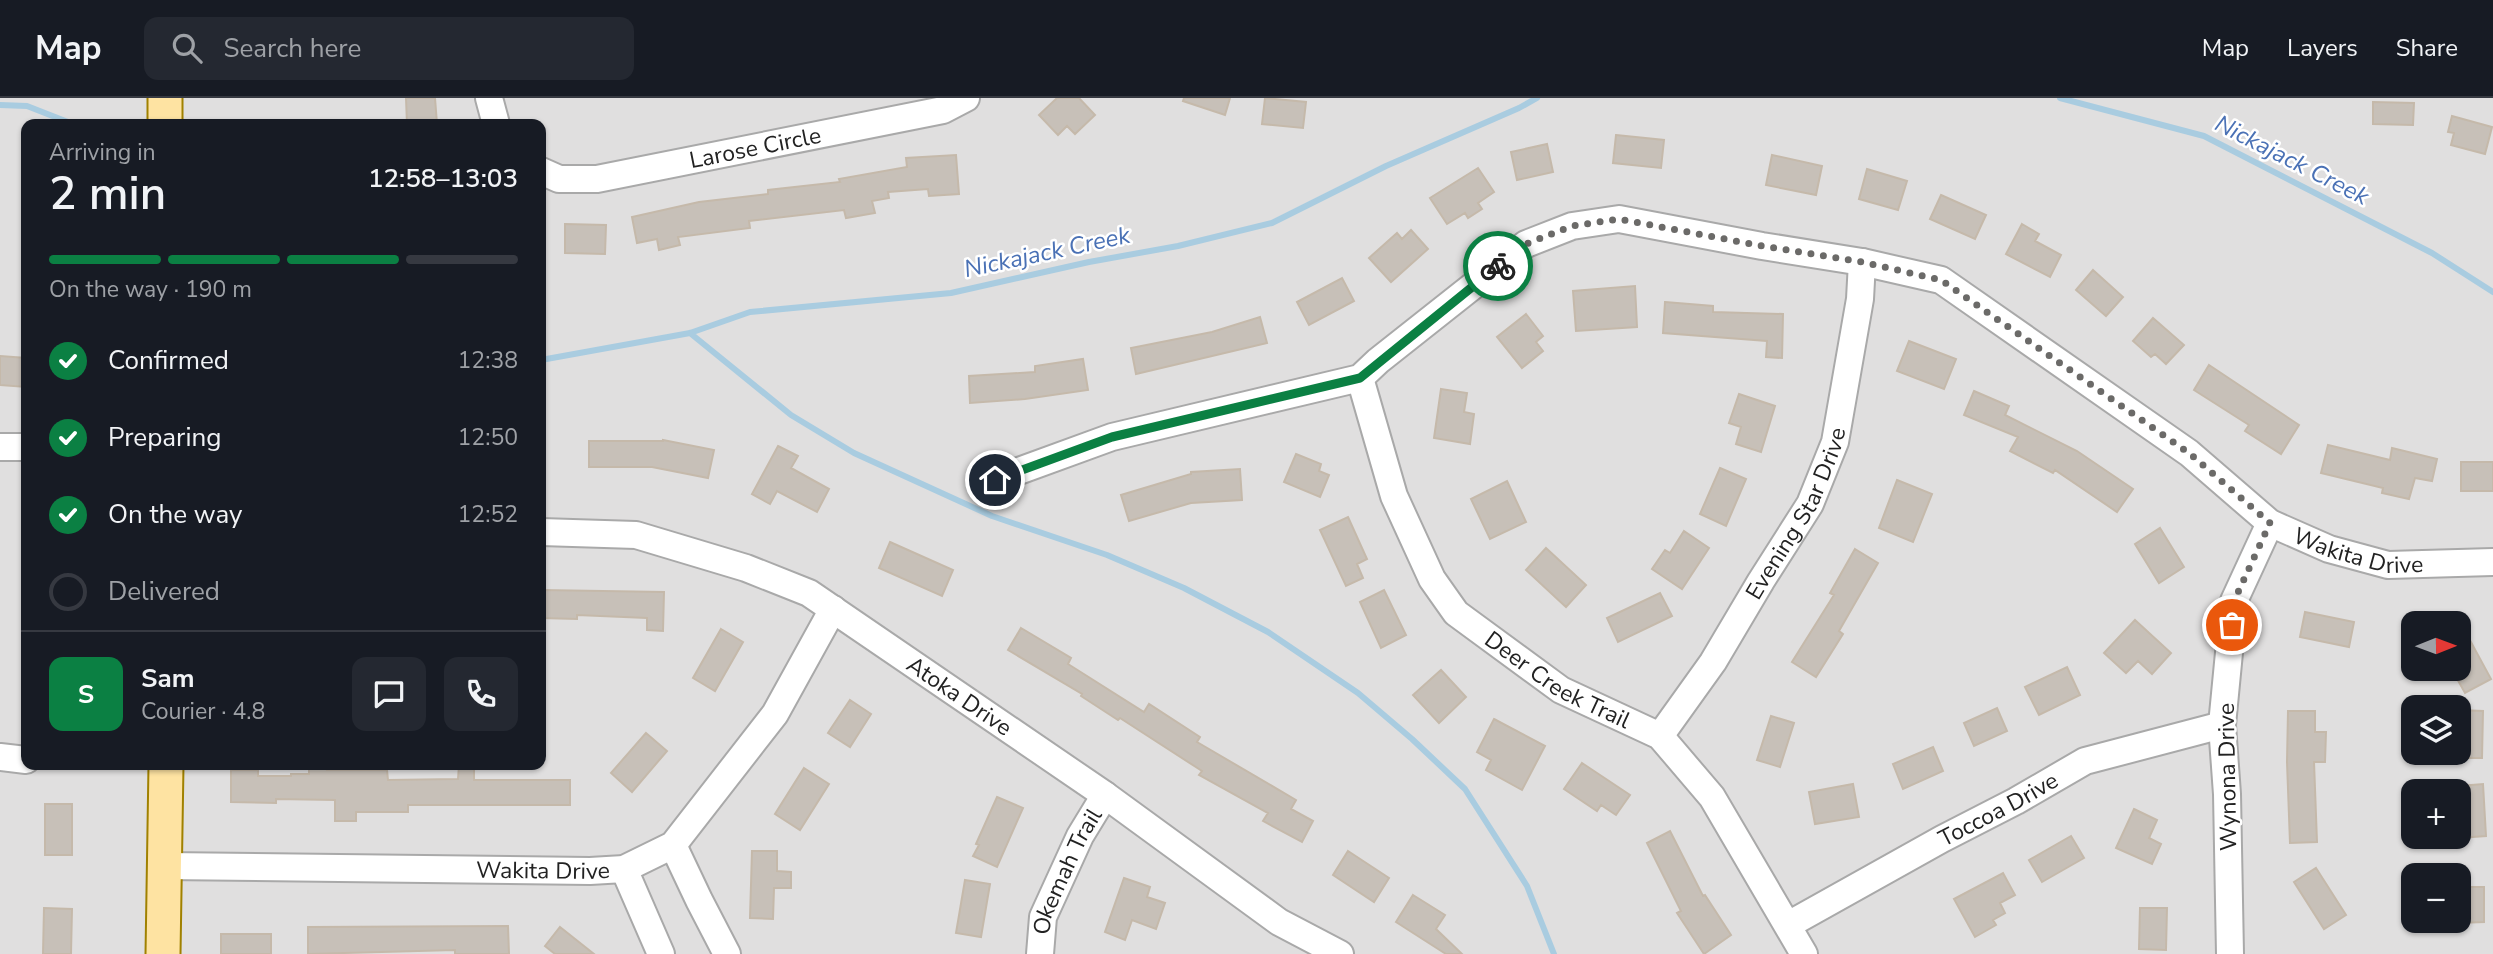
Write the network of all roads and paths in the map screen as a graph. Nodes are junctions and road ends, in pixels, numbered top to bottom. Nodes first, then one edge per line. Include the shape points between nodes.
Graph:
1 (165, 98) edge
2 (489, 98) edge
3 (966, 98) edge
4 (165, 119) edge
5 (495, 119) edge
6 (546, 173) edge
7 (1862, 262) junction
8 (1360, 378) junction
9 (0, 447) edge
10 (21, 447) edge
11 (995, 480) dead end
12 (2270, 523) junction
13 (546, 532) edge
14 (2493, 562) edge
15 (833, 609) junction
16 (2222, 725) junction
17 (1660, 736) junction
18 (0, 757) edge
19 (21, 759) edge
20 (166, 770) edge
21 (1105, 795) junction
22 (673, 845) junction
23 (165, 866) junction
24 (624, 869) junction
25 (1788, 925) junction
26 (163, 954) edge
27 (661, 954) edge
28 (727, 954) edge
29 (1040, 954) edge
30 (1340, 954) edge
31 (1804, 954) edge
32 (2230, 954) edge

1 - 4 main road
2 - 5 street
3 - 6 street, Larose Circle via 943,110 597,179 559,179
7 - 8 street, Wakita Drive via 1619,219 1572,226 1526,244
7 - 12 street, Wakita Drive via 1941,280 2189,453
7 - 17 street, Evening Star Drive via 1860,299 1835,442 1810,504 1713,663
8 - 11 street, Wakita Drive via 1112,437
8 - 17 street, Deer Creek Trail via 1394,496 1432,579 1456,613 1561,690
9 - 10 street
12 - 14 street, Wakita Drive via 2329,549 2388,565
12 - 16 street, Wynona Drive via 2234,601
13 - 15 street, Atoka Drive via 636,535 746,568 809,593
15 - 21 street, Atoka Drive
15 - 22 street, Wakita Drive via 775,714
16 - 25 street, Toccoa Drive via 2085,761
16 - 32 street, Wynona Drive
17 - 25 street, Deer Creek Trail via 1712,797
18 - 19 street
20 - 23 main road
21 - 29 street, Okemah Trail via 1080,836 1043,917
21 - 30 street, Atoka Drive via 1279,922
22 - 24 street, Wakita Drive
22 - 28 street
23 - 24 street, Wakita Drive
23 - 26 main road
24 - 27 street
25 - 31 street, Deer Creek Trail

